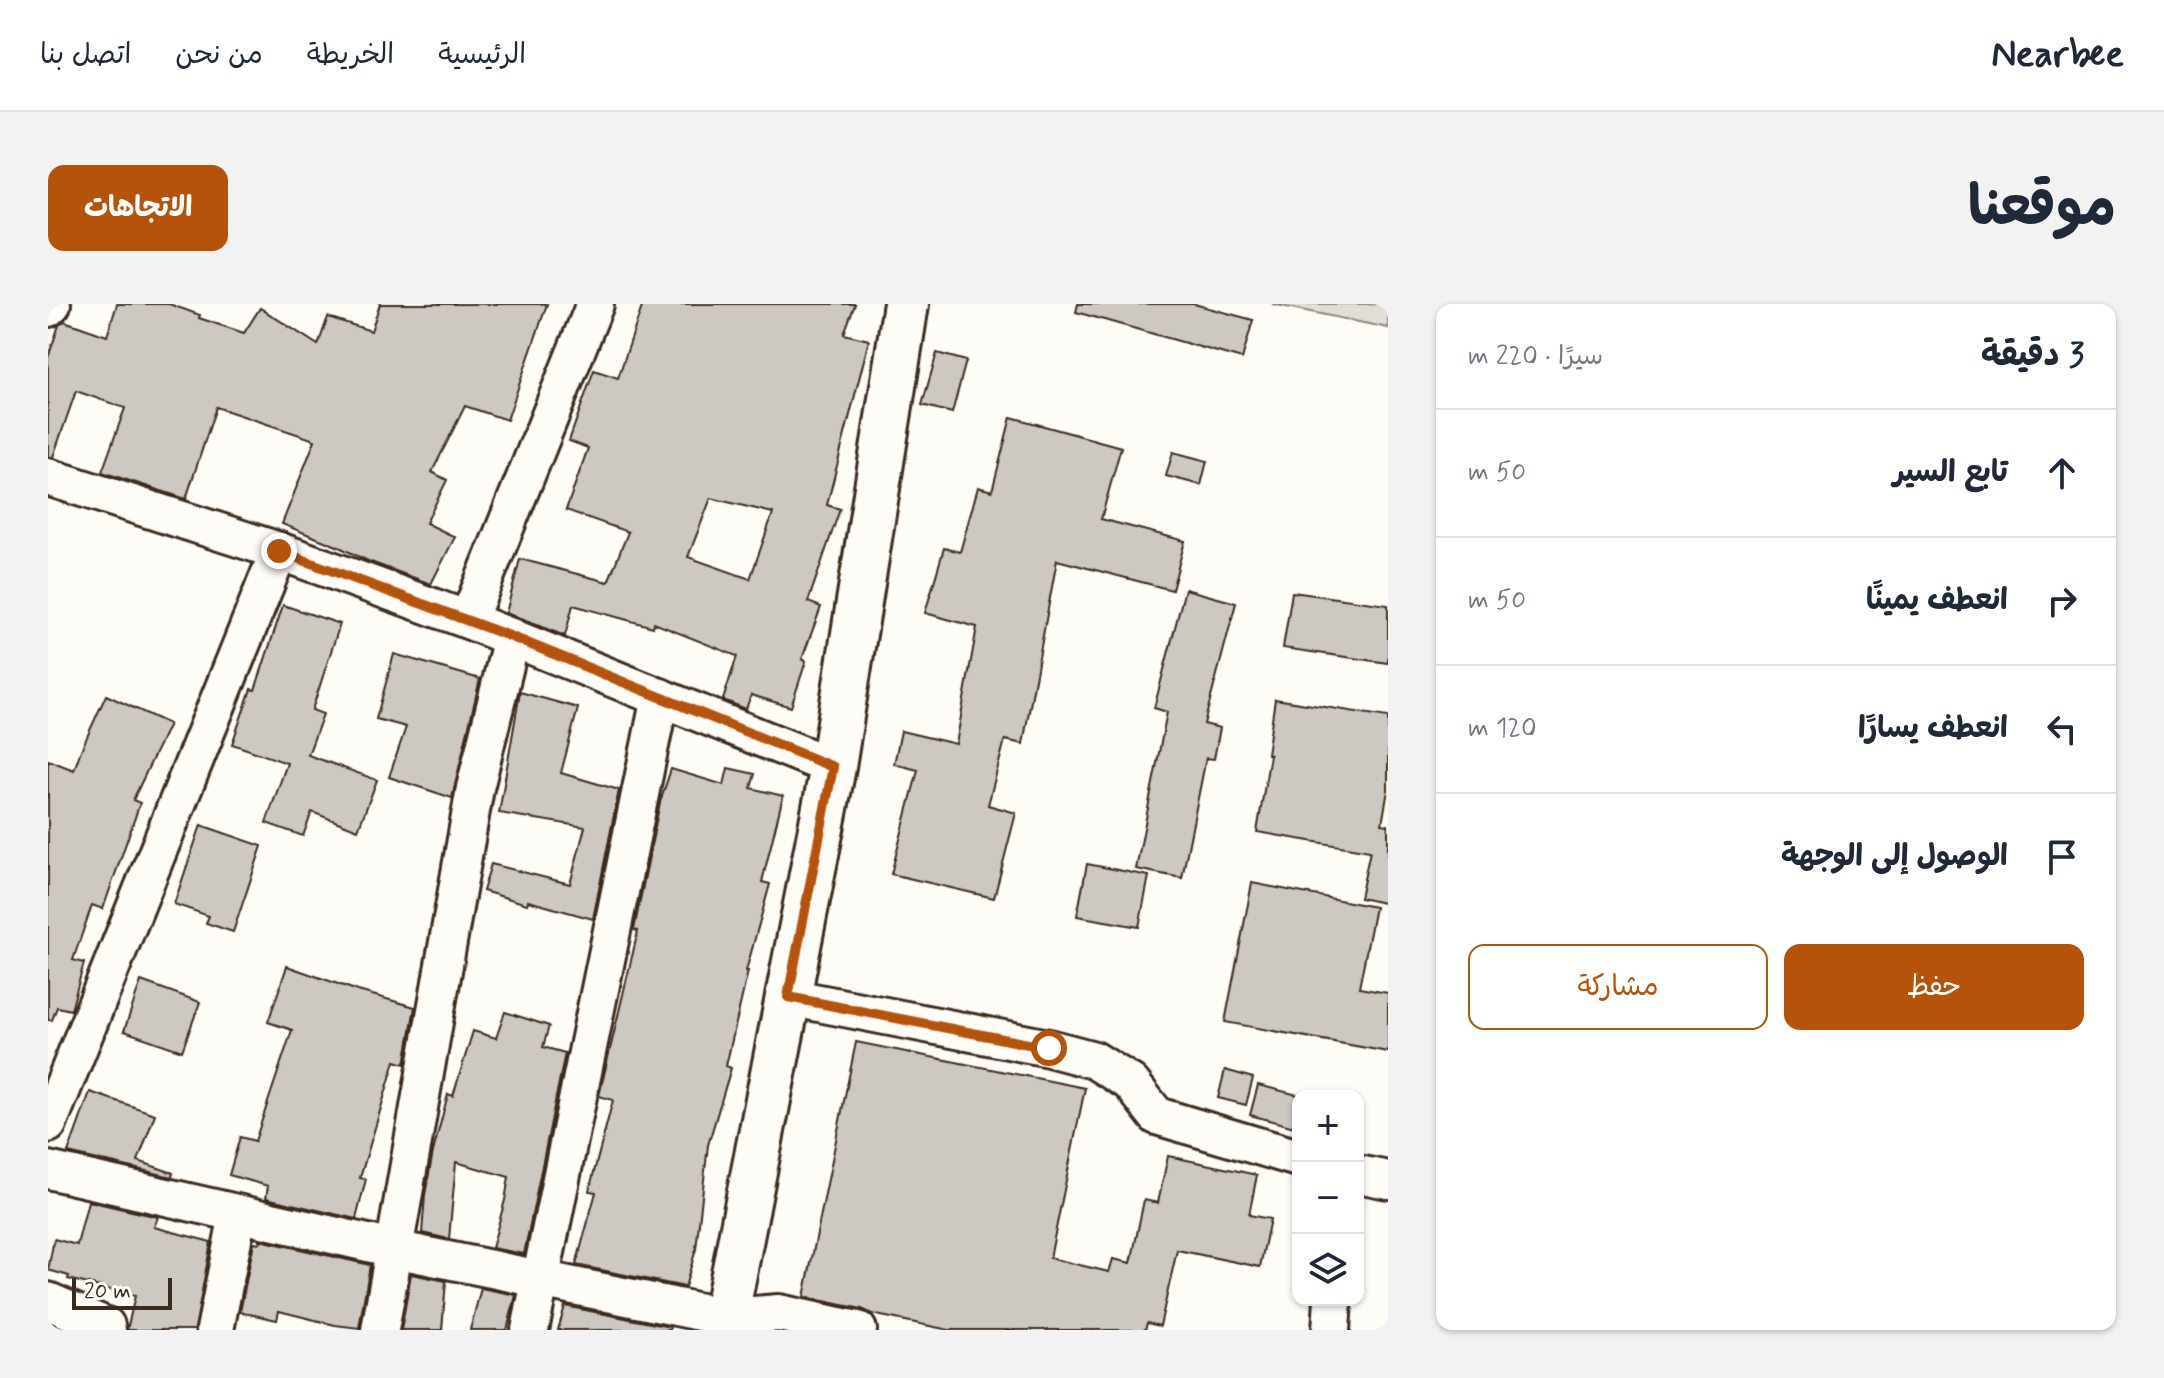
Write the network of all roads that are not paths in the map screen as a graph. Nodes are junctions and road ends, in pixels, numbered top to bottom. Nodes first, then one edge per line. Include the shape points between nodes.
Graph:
1 (595, 304) edge
2 (906, 304) edge
3 (48, 477) edge
4 (279, 551) junction
5 (468, 620) junction
6 (512, 637) junction
7 (660, 697) junction
8 (833, 767) junction
9 (788, 997) junction
10 (48, 1124) edge
11 (1292, 1156) edge
12 (48, 1170) edge
13 (1364, 1175) edge
14 (1388, 1180) edge
15 (238, 1214) junction
16 (394, 1249) junction
17 (540, 1280) junction
18 (48, 1301) edge
19 (1333, 1306) edge
20 (724, 1323) edge
21 (107, 1330) edge
22 (215, 1330) edge
23 (380, 1330) edge
24 (530, 1330) edge
25 (858, 1330) edge
26 (1331, 1330) edge

1 - 5 street
2 - 8 main road
3 - 4 street
4 - 5 street
4 - 10 street
5 - 6 street
6 - 7 street
6 - 16 street via 475,788
7 - 8 street
7 - 17 street
8 - 9 main road
9 - 11 street via 1094,1060 1131,1083 1157,1116
9 - 20 main road
12 - 15 street
13 - 14 street
15 - 16 street
15 - 22 street
16 - 17 street
16 - 23 street
17 - 20 street
17 - 24 street
18 - 21 street
19 - 26 street
20 - 25 street via 779,1313

